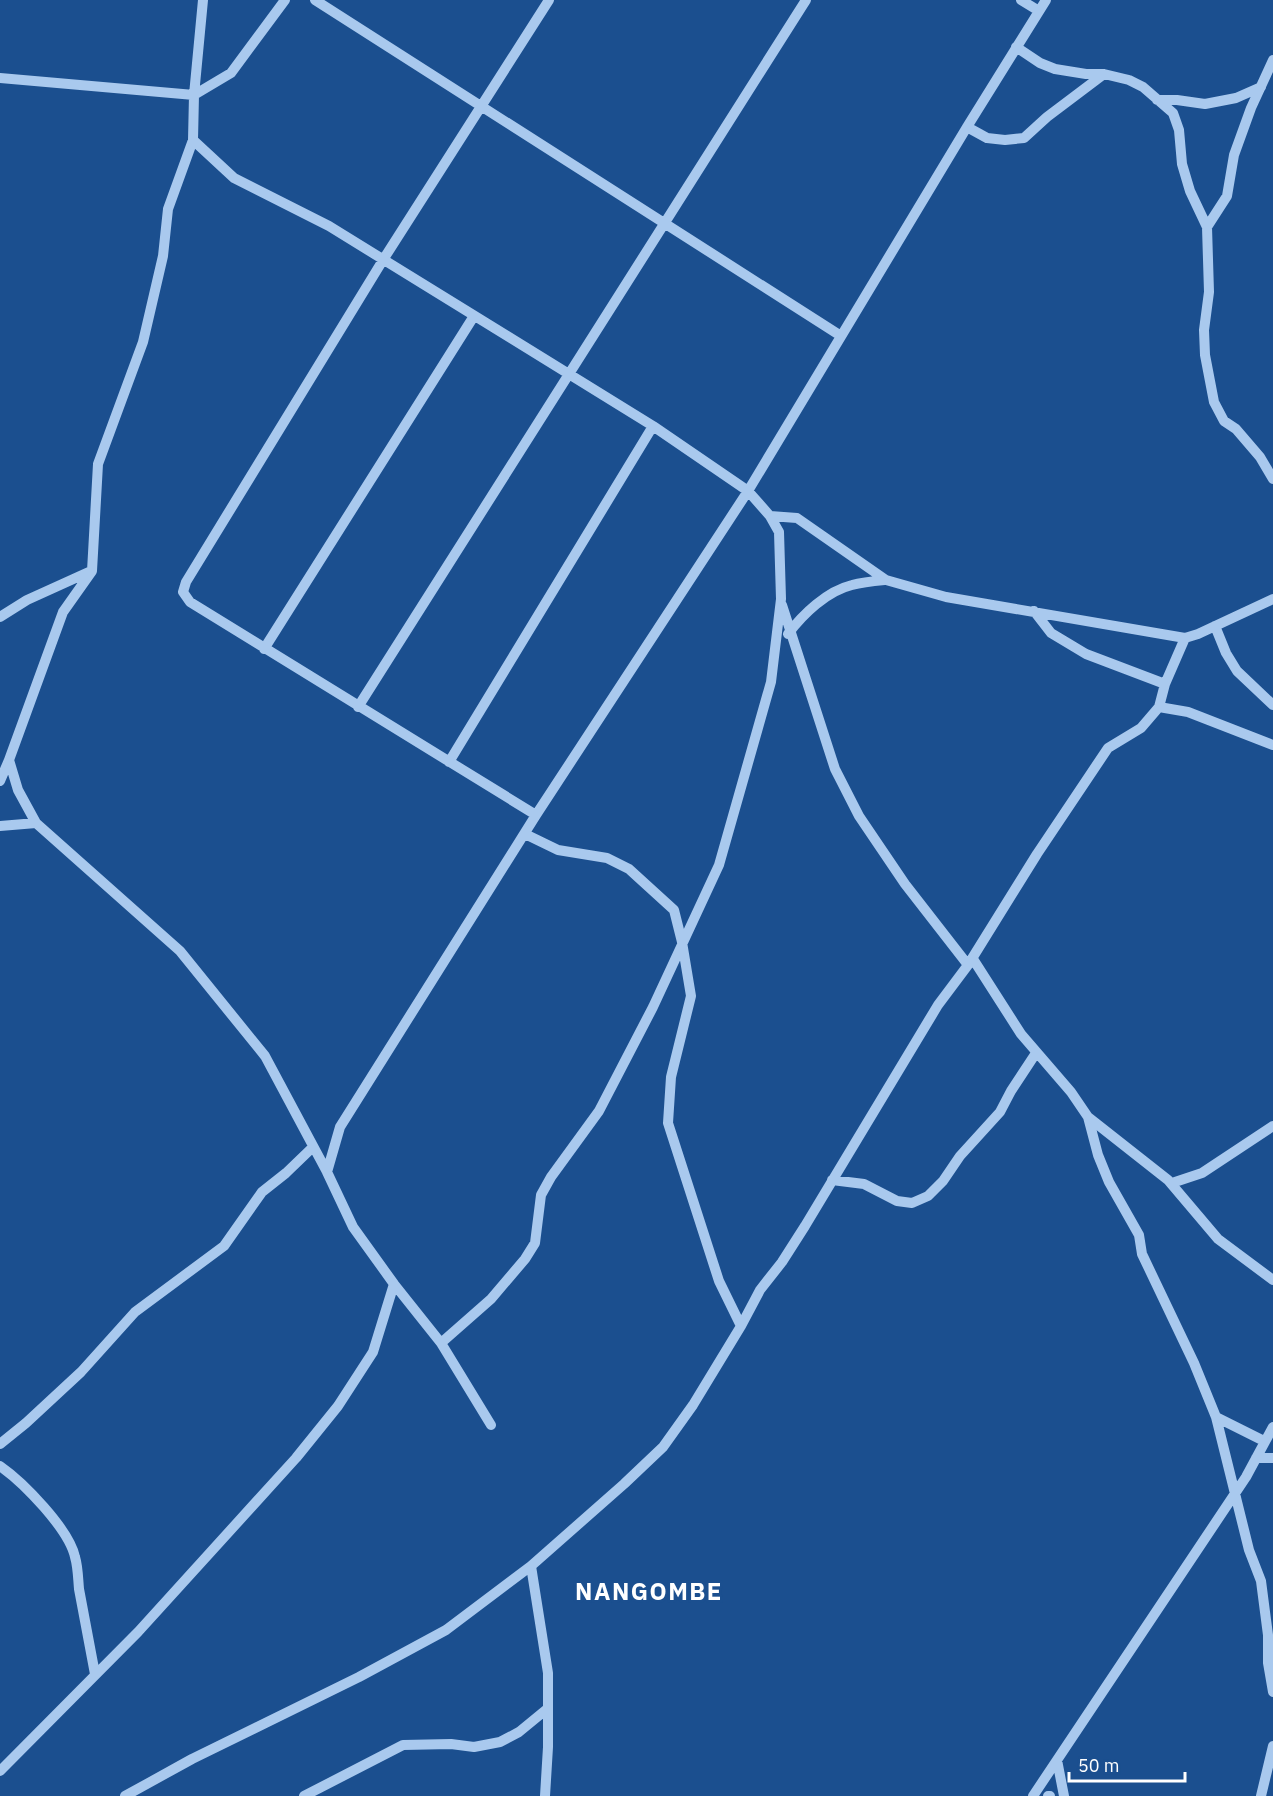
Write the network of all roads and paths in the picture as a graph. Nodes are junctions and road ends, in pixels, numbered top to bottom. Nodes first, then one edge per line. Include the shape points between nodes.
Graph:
1 (203, 0) edge
2 (285, 0) edge
3 (315, 0) edge
4 (549, 0) edge
5 (806, 0) edge
6 (1021, 0) edge
7 (1046, 0) edge
8 (1039, 11) junction
9 (1016, 47) junction
10 (1273, 60) edge
11 (1104, 74) junction
12 (0, 78) edge
13 (1261, 87) junction
14 (194, 95) junction
15 (1157, 100) junction
16 (481, 106) junction
17 (967, 127) junction
18 (193, 140) junction
19 (665, 222) junction
20 (1207, 227) junction
21 (383, 260) junction
22 (474, 316) junction
23 (841, 336) junction
24 (569, 374) junction
25 (653, 426) junction
26 (1273, 479) edge
27 (748, 491) junction
28 (770, 516) junction
29 (92, 570) junction
30 (886, 580) junction
31 (781, 599) junction
32 (1273, 599) edge
33 (1034, 611) junction
34 (0, 617) edge
35 (1215, 626) junction
36 (790, 630) junction
37 (1185, 638) junction
38 (264, 649) junction
39 (776, 650) junction
40 (1165, 684) junction
41 (1273, 705) edge
42 (358, 706) junction
43 (1159, 707) junction
44 (1273, 745) edge
45 (9, 760) junction
46 (449, 762) junction
47 (0, 781) edge
48 (536, 815) junction
49 (36, 823) junction
50 (0, 826) edge
51 (525, 834) junction
52 (682, 942) junction
53 (971, 962) junction
54 (1036, 1053) junction
55 (1088, 1117) junction
56 (1273, 1126) edge
57 (314, 1147) junction
58 (327, 1172) junction
59 (832, 1180) junction
60 (1172, 1183) junction
61 (1273, 1280) edge
62 (394, 1284) junction
63 (741, 1326) junction
64 (441, 1343) junction
65 (1216, 1418) junction
66 (490, 1425) dead end
67 (1273, 1427) edge
68 (1264, 1441) junction
69 (0, 1444) edge
70 (1256, 1458) junction
71 (1273, 1458) edge
72 (0, 1466) edge
73 (1235, 1493) junction
74 (531, 1566) junction
75 (96, 1674) junction
76 (1273, 1692) edge
77 (547, 1709) junction
78 (1273, 1746) edge
79 (1057, 1760) junction
80 (0, 1771) edge
81 (125, 1796) edge
82 (304, 1796) edge
83 (545, 1796) edge
84 (1033, 1796) edge
85 (1065, 1796) edge
86 (1261, 1796) edge

1 - 14 street
2 - 14 street via 231,73
3 - 16 street
4 - 16 street
5 - 19 street
6 - 8 street
7 - 8 street
8 - 9 street
9 - 11 street via 1055,69
9 - 17 street
10 - 13 street
11 - 15 street via 1129,80
11 - 17 street via 1024,138 987,138
12 - 14 street
13 - 15 street via 1236,99 1206,104
13 - 20 street via 1234,155 1227,196
14 - 18 street
15 - 20 street via 1173,113 1190,191
16 - 19 street
16 - 21 street
17 - 23 street
18 - 21 street via 234,178 329,226
18 - 29 street via 168,209 164,256 143,342 98,464
19 - 23 street
19 - 24 street
20 - 26 street via 1209,292 1205,355 1214,402 1224,421 1260,457
21 - 22 street
21 - 38 street via 186,582 183,592 190,602
22 - 24 street
22 - 38 street
23 - 27 street
24 - 25 street
24 - 42 street
25 - 27 street
25 - 46 street
27 - 28 street
27 - 48 street
28 - 30 street via 797,518
28 - 31 street via 779,532
29 - 34 street
29 - 45 street via 63,612
30 - 33 street via 946,597
30 - 36 street via 850,585 832,594 801,616
31 - 36 street
31 - 39 street
32 - 35 street
33 - 37 street
33 - 40 street via 1051,633 1086,654
35 - 37 street
35 - 41 street via 1238,671
36 - 39 street
36 - 53 street via 835,769 859,816 905,884
37 - 40 street
38 - 42 street
39 - 52 street via 771,682 719,865
40 - 43 street
42 - 46 street
43 - 44 street via 1188,712
43 - 53 street via 1141,728 1108,748
45 - 47 street
45 - 49 street via 18,790
46 - 48 street
48 - 51 street
49 - 50 street
49 - 57 street via 180,951 265,1056
51 - 52 street via 558,850 607,858 629,869 674,910
51 - 58 street via 340,1127
52 - 63 street via 692,996 671,1077 668,1123 718,1281
52 - 64 street via 598,1111 541,1195 535,1243 491,1299
53 - 54 street
53 - 59 street via 938,1005
54 - 55 street
54 - 59 street via 1000,1112 928,1197 912,1203 897,1201 864,1184
55 - 60 street
55 - 65 street via 1108,1182 1139,1235 1142,1254
56 - 60 street via 1202,1173
57 - 58 street
57 - 69 street via 262,1192 224,1246 135,1312 81,1372
58 - 62 street via 353,1227
59 - 63 street
60 - 61 street via 1218,1239
62 - 64 street
62 - 75 street via 372,1352 338,1406 296,1458
63 - 74 street via 663,1447
64 - 66 street
65 - 68 street
65 - 73 street
67 - 68 street
68 - 70 street
70 - 71 street
70 - 73 street
72 - 75 street via 44,1509 75,1555
73 - 76 street via 1261,1581
73 - 79 street
74 - 77 street via 548,1673
74 - 81 street via 446,1630
75 - 80 street
77 - 82 street via 500,1742 474,1747 403,1745
77 - 83 street
78 - 86 street
79 - 84 street
79 - 85 street

